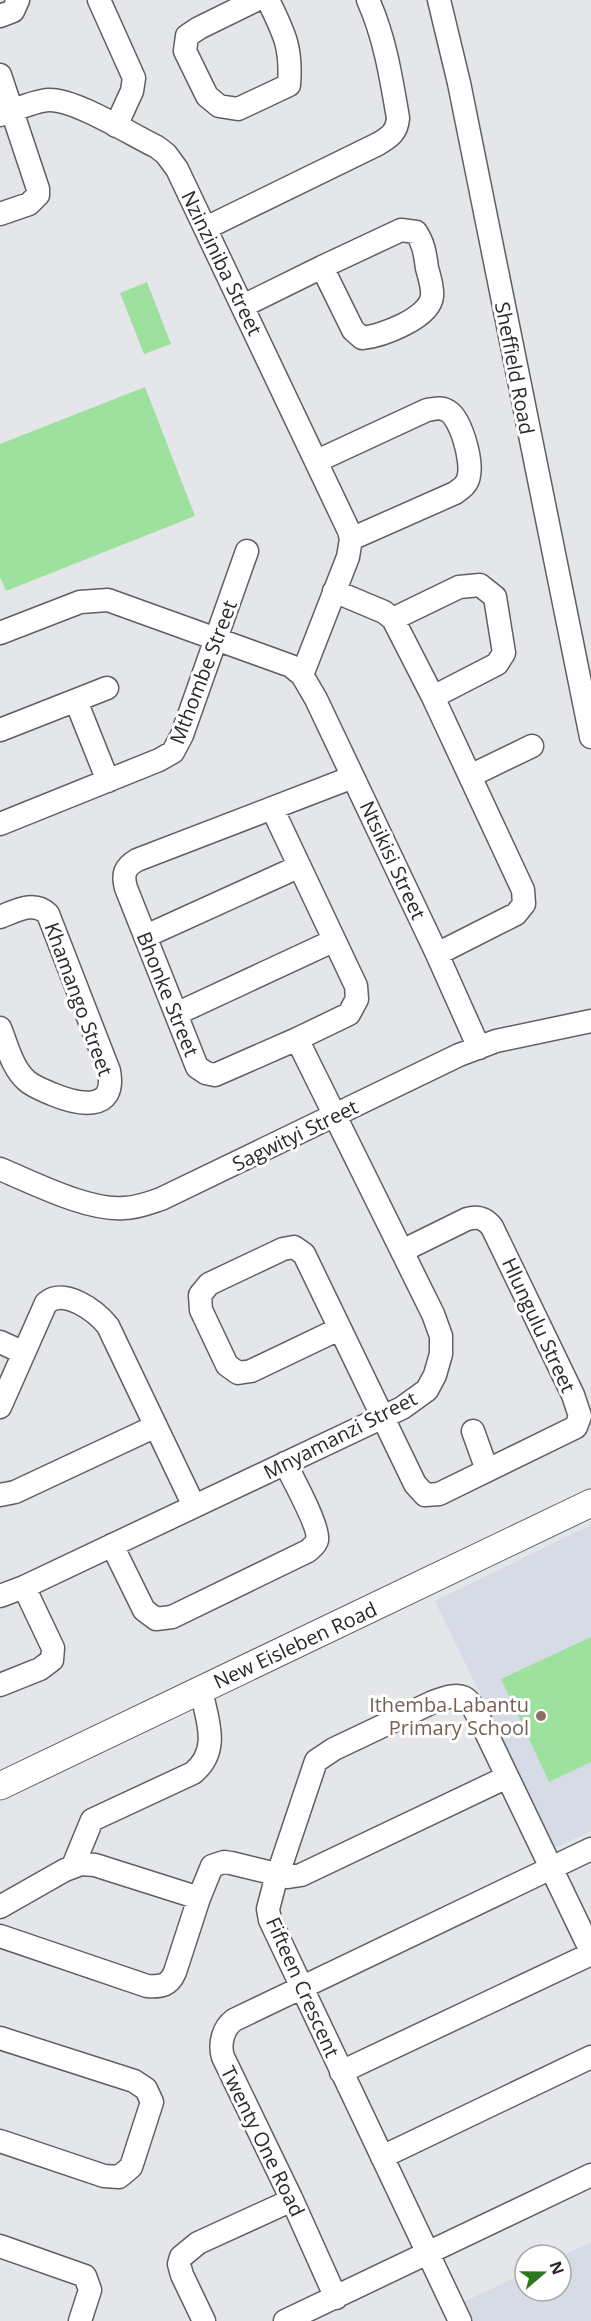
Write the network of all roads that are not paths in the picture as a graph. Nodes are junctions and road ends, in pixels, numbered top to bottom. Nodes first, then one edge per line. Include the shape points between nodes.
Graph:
1 (18, 0) edge
2 (99, 0) edge
3 (256, 0) edge
4 (268, 0) edge
5 (368, 0) edge
6 (439, 0) edge
7 (0, 16) edge
8 (0, 75) edge
9 (6, 113) edge
10 (116, 126) junction
11 (0, 214) edge
12 (206, 228) junction
13 (322, 267) junction
14 (243, 306) junction
15 (317, 461) junction
16 (351, 539) junction
17 (247, 551) dead end
18 (334, 591) junction
19 (393, 619) junction
20 (0, 633) edge
21 (217, 639) junction
22 (302, 675) junction
23 (107, 688) dead end
24 (433, 697) junction
25 (587, 700) edge
26 (76, 701) junction
27 (0, 730) edge
28 (591, 737) edge
29 (532, 746) dead end
30 (470, 776) junction
31 (353, 777) junction
32 (108, 781) junction
33 (272, 808) junction
34 (0, 824) edge
35 (298, 867) junction
36 (0, 917) edge
37 (146, 936) junction
38 (333, 941) junction
39 (437, 954) junction
40 (176, 1014) junction
41 (591, 1021) edge
42 (0, 1028) edge
43 (297, 1039) junction
44 (479, 1048) junction
45 (336, 1116) junction
46 (1, 1172) edge
47 (402, 1251) junction
48 (339, 1329) junction
49 (0, 1342) edge
50 (22, 1352) junction
51 (0, 1407) edge
52 (381, 1417) junction
53 (156, 1426) junction
54 (474, 1431) dead end
55 (285, 1463) junction
56 (487, 1470) junction
57 (0, 1495) edge
58 (591, 1503) edge
59 (194, 1506) junction
60 (112, 1545) junction
61 (24, 1587) junction
62 (0, 1596) edge
63 (0, 1685) edge
64 (201, 1690) junction
65 (507, 1777) junction
66 (0, 1786) edge
67 (591, 1849) edge
68 (74, 1866) junction
69 (550, 1868) junction
70 (278, 1875) junction
71 (199, 1898) junction
72 (0, 1907) edge
73 (0, 1936) edge
74 (591, 1952) edge
75 (302, 1988) junction
76 (0, 2038) edge
77 (591, 2057) edge
78 (341, 2072) junction
79 (0, 2141) edge
80 (382, 2157) junction
81 (591, 2175) edge
82 (292, 2200) junction
83 (0, 2246) edge
84 (427, 2253) junction
85 (336, 2298) junction
86 (80, 2321) edge
87 (204, 2321) edge
88 (285, 2321) edge
89 (460, 2321) edge

1 - 7 street via 13,10
2 - 10 street via 134,78
3 - 4 street via 187,36 185,51 207,96 219,106 238,109 289,85 291,61 286,37
5 - 12 street via 387,56 398,118 394,133
6 - 25 street, Sheffield Road
8 - 9 street
9 - 10 street, Nzinziniba Street via 43,100 59,100
9 - 11 street via 37,183 38,195 29,204
10 - 12 street, Nzinziniba Street via 157,147 173,161
12 - 14 street, Nzinziniba Street
13 - 13 street via 401,230 416,232 424,244 432,297 424,312 415,318 375,337 362,338 353,330
13 - 14 street
14 - 15 street, Nzinziniba Street
15 - 16 street, Nzinziniba Street
15 - 16 street via 427,410 444,408 462,430 470,474 465,486
16 - 18 street
17 - 21 street, Mthombe Street
18 - 19 street
18 - 22 street
19 - 24 street
19 - 24 street via 459,587 480,585 495,597 504,653 497,664
20 - 21 street, Ntsikisi Street via 94,600 123,604
21 - 22 street, Ntsikisi Street via 281,661
21 - 32 street, Mthombe Street via 177,746 167,756
22 - 31 street, Ntsikisi Street
23 - 26 street
24 - 30 street
25 - 28 street, Sheffield Road
26 - 27 street
26 - 32 street
29 - 30 street
30 - 39 street via 523,890 524,904 508,919
31 - 33 street, Bhonke Street
31 - 39 street, Ntsikisi Street
32 - 34 street, Mthombe Street
33 - 35 street, Bhonke Street
33 - 37 street, Bhonke Street via 129,865 123,878
35 - 37 street
35 - 38 street, Bhonke Street
36 - 42 street, Khamango Street via 26,907 43,909 48,914 109,1071 111,1080 106,1095 100,1101 81,1104 34,1086 15,1065
37 - 40 street, Bhonke Street
38 - 40 street
38 - 43 street, Bhonke Street via 356,986 356,1005 349,1014
39 - 44 street, Ntsikisi Street
40 - 43 street, Bhonke Street via 197,1067 215,1075
41 - 44 street, Sagwityi Street
43 - 45 street, Mnyamanzi Street
44 - 45 street, Sagwityi Street
45 - 46 street, Sagwityi Street via 161,1199 124,1209 87,1204
45 - 47 street, Mnyamanzi Street
47 - 52 street, Mnyamanzi Street via 441,1336 441,1354 427,1390
47 - 56 street, Hlungulu Street via 467,1219 488,1222 579,1410 579,1421 571,1431
48 - 48 street via 252,1371 238,1373 227,1365 201,1310 200,1295 209,1284 294,1247 304,1254
48 - 52 street
49 - 50 street
50 - 51 street
50 - 53 street via 49,1300 61,1297 96,1313 108,1326
52 - 55 street, Mnyamanzi Street
52 - 56 street, Hlungulu Street via 415,1484 425,1495 439,1494
53 - 57 street via 15,1492
53 - 59 street
54 - 56 street
55 - 59 street, Mnyamanzi Street
55 - 60 street via 316,1529 317,1541 308,1551 182,1612 164,1619 150,1616
58 - 64 main road, New Eisleben Road
59 - 60 street, Mnyamanzi Street
60 - 61 street, Mnyamanzi Street
61 - 62 street, Mnyamanzi Street
61 - 63 street via 52,1648 52,1660
64 - 66 main road, New Eisleben Road
64 - 68 street via 210,1739 210,1752 204,1764 193,1773 92,1820
65 - 69 street, Fifteen Crescent
65 - 70 street via 301,1875
65 - 70 street, Fifteen Crescent via 468,1699 457,1695 433,1702 316,1761
67 - 69 street, Twenty One Road
68 - 71 street via 95,1865
68 - 72 street
69 - 74 street, Fifteen Crescent
69 - 75 street, Twenty One Road
70 - 71 street via 217,1863 208,1872
70 - 75 street, Fifteen Crescent via 268,1915
71 - 73 street via 175,1972 162,1986 147,1986
74 - 78 street
75 - 78 street, Fifteen Crescent
75 - 82 street, Twenty One Road via 229,2023 220,2049
76 - 79 street via 134,2081 146,2089 152,2102 130,2167 119,2177 104,2176
77 - 80 street
78 - 80 street, Fifteen Crescent
80 - 84 street, Fifteen Crescent
81 - 84 street
82 - 85 street, Twenty One Road
82 - 87 street via 198,2243 181,2256 182,2275
83 - 86 street via 85,2276 90,2290
84 - 85 street
84 - 89 street, Fifteen Crescent
85 - 88 street

